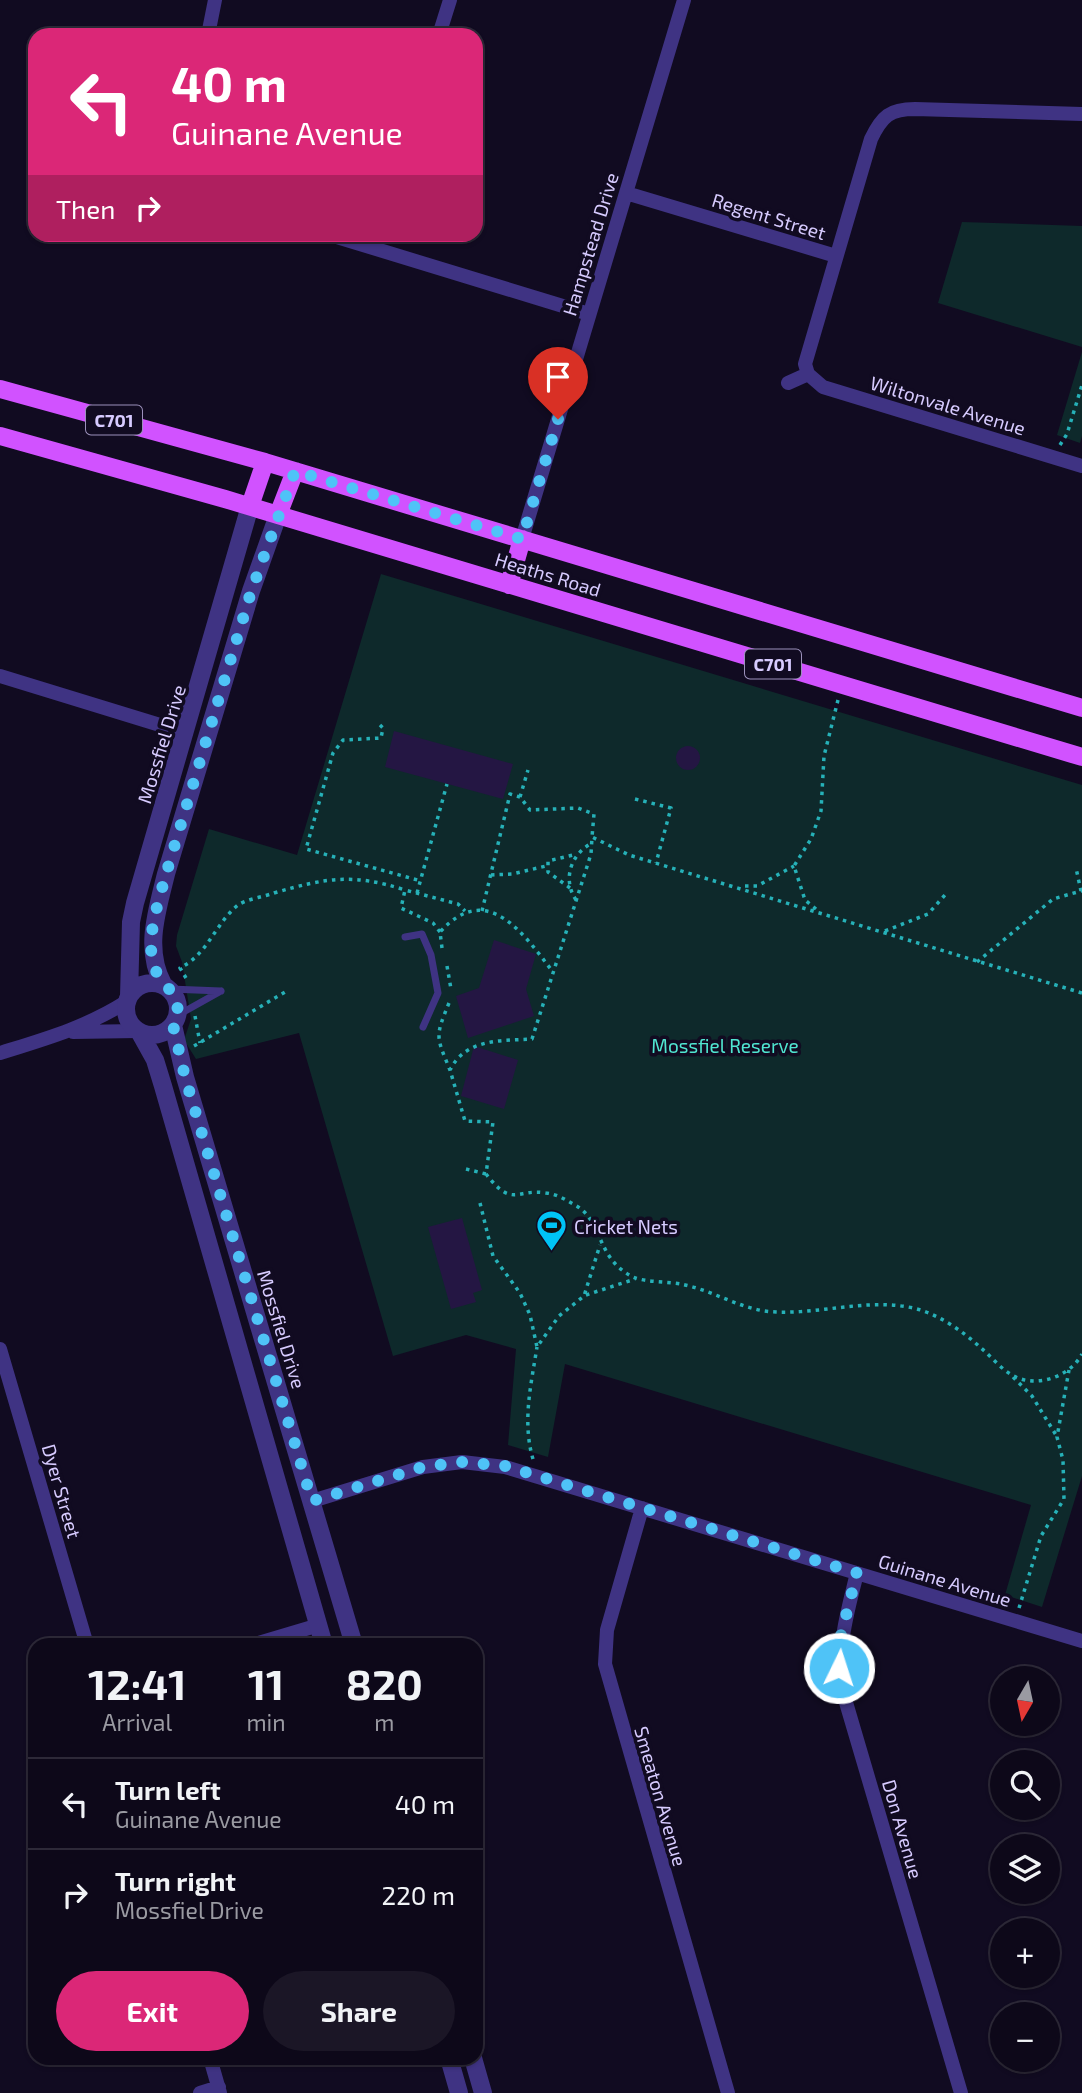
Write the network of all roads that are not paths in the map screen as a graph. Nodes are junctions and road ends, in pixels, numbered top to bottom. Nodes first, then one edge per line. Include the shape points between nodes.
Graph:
1 (215, 0) edge
2 (450, 0) edge
3 (684, 0) edge
4 (209, 28) edge
5 (441, 28) edge
6 (1082, 114) edge
7 (626, 193) junction
8 (353, 242) edge
9 (835, 256) junction
10 (589, 314) junction
11 (808, 374) junction
12 (788, 383) dead end
13 (0, 389) edge
14 (0, 436) edge
15 (265, 462) junction
16 (1082, 466) edge
17 (295, 471) junction
18 (250, 506) junction
19 (278, 515) junction
20 (522, 539) junction
21 (509, 585) junction
22 (0, 676) edge
23 (1082, 708) edge
24 (186, 733) junction
25 (207, 739) junction
26 (1082, 757) edge
27 (405, 937) dead end
28 (166, 987) junction
29 (128, 999) junction
30 (182, 1018) junction
31 (423, 1027) dead end
32 (68, 1032) junction
33 (139, 1032) junction
34 (0, 1053) edge
35 (0, 1349) edge
36 (312, 1501) junction
37 (642, 1508) junction
38 (857, 1573) junction
39 (318, 1625) junction
40 (84, 1638) edge
41 (275, 1638) edge
42 (322, 1638) edge
43 (352, 1638) edge
44 (1082, 1641) edge
45 (212, 2065) edge
46 (451, 2065) edge
47 (475, 2065) edge
48 (219, 2090) edge
49 (200, 2093) edge
50 (459, 2093) edge
51 (483, 2093) edge
52 (728, 2093) edge
53 (961, 2093) edge

1 - 4 street
2 - 5 street
3 - 7 street, Hampstead Drive
6 - 9 street, Regent Street via 881,109
7 - 9 street, Regent Street
7 - 10 street, Hampstead Drive
8 - 10 street
9 - 11 street via 806,351
10 - 20 street, Hampstead Drive
11 - 12 street
11 - 16 street, Wiltonvale Avenue via 823,387
13 - 15 main road, Heaths Road / C701
14 - 18 main road, Heaths Road / C701
15 - 17 main road, Heaths Road / C701
15 - 18 main road
17 - 19 main road
17 - 20 main road, Heaths Road / C701
18 - 19 main road, Heaths Road / C701
18 - 24 street, Mossfiel Drive
19 - 21 main road, Heaths Road / C701
19 - 25 street
20 - 21 main road
20 - 23 main road, Heaths Road / C701
21 - 26 main road, Heaths Road / C701
22 - 24 street
24 - 25 street
24 - 29 street, Mossfiel Drive via 131,922
25 - 28 street via 155,918 154,967
27 - 31 lane via 422,934 431,955 438,993
28 - 29 street via 147,983
28 - 30 street
28 - 30 lane via 221,991
29 - 32 street
29 - 33 street via 127,1018
30 - 33 street via 158,1035
30 - 36 street, Mossfiel Drive via 185,1077
32 - 33 street
32 - 34 street
33 - 39 street via 163,1086
35 - 40 street, Dyer Street
36 - 37 street, Guinane Avenue via 423,1467 462,1462 505,1466
36 - 43 street, Mossfiel Drive
37 - 38 street, Guinane Avenue
37 - 52 street, Smeaton Avenue via 607,1630 604,1664
38 - 44 street, Guinane Avenue
38 - 53 street, Don Avenue via 840,1639 845,1699
39 - 41 street
39 - 42 street
45 - 48 street
46 - 50 street
47 - 51 street
48 - 49 street

